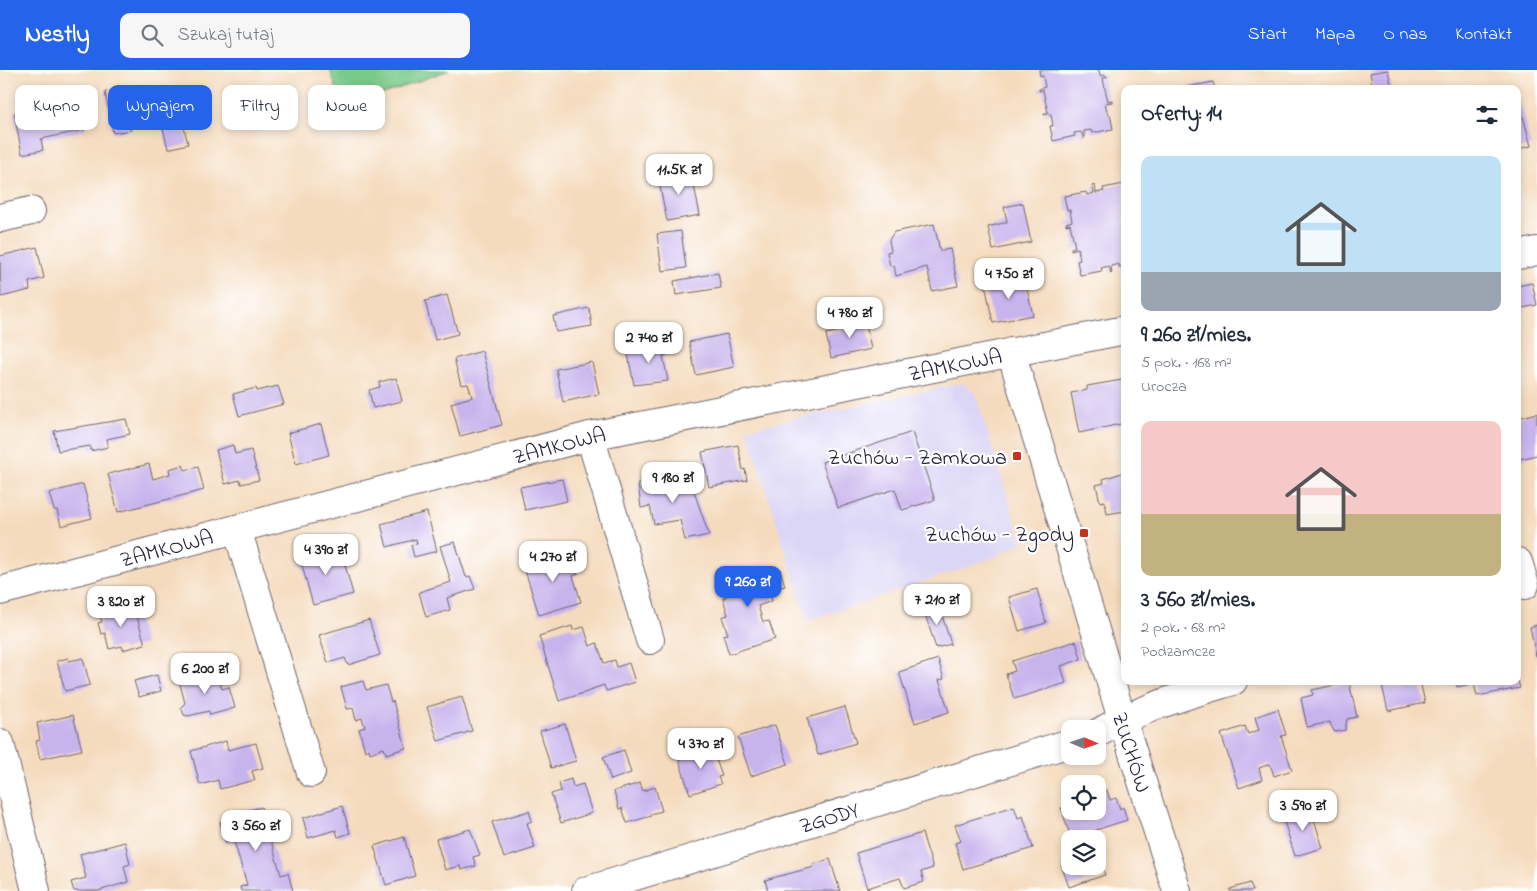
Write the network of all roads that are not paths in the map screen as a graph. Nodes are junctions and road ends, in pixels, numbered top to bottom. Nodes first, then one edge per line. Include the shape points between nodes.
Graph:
1 (32, 211) dead end
2 (0, 218) edge
3 (1537, 251) edge
4 (1521, 254) edge
5 (1121, 331) edge
6 (1011, 352) junction
7 (590, 436) junction
8 (238, 529) junction
9 (0, 591) edge
10 (650, 640) dead end
11 (1220, 685) edge
12 (1122, 718) junction
13 (1106, 727) edge
14 (0, 743) edge
15 (1061, 746) edge
16 (311, 773) dead end
17 (36, 891) edge
18 (586, 891) edge
19 (1178, 891) edge

1 - 2 street
3 - 4 street
5 - 6 street, ZAMKOWA
6 - 7 street, ZAMKOWA
6 - 12 street, ZUCHÓW
7 - 8 street, ZAMKOWA
7 - 10 street
8 - 9 street, ZAMKOWA
8 - 16 street
11 - 12 street
12 - 13 street
12 - 19 street, ZUCHÓW
14 - 17 street
15 - 18 street, ZGODY

